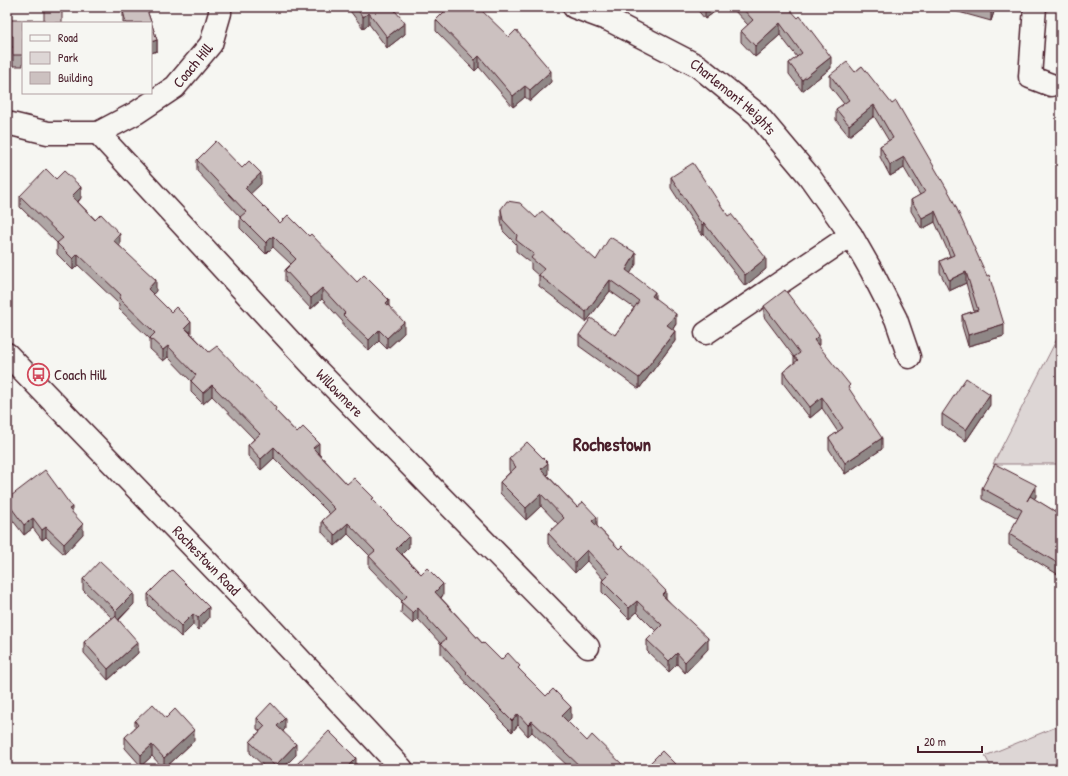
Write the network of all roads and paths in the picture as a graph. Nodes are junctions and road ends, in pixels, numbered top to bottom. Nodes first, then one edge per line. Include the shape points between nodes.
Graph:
1 (220, 7) edge
2 (574, 7) edge
3 (1035, 7) edge
4 (1051, 85) dead end
5 (7, 123) edge
6 (98, 133) junction
7 (851, 235) junction
8 (706, 333) dead end
9 (7, 354) edge
10 (909, 357) dead end
11 (588, 647) dead end
12 (402, 769) edge

1 - 6 street, Coach Hill via 211,44 175,87 136,114
2 - 7 street, Charlemont Heights via 609,20 698,66 757,114 809,176
3 - 4 street via 1030,77
5 - 6 street, Coach Hill via 48,133
6 - 11 street, Willowmere via 312,365
7 - 8 street
7 - 10 street, Charlemont Heights via 896,319
9 - 12 street, Rochestown Road via 248,604

